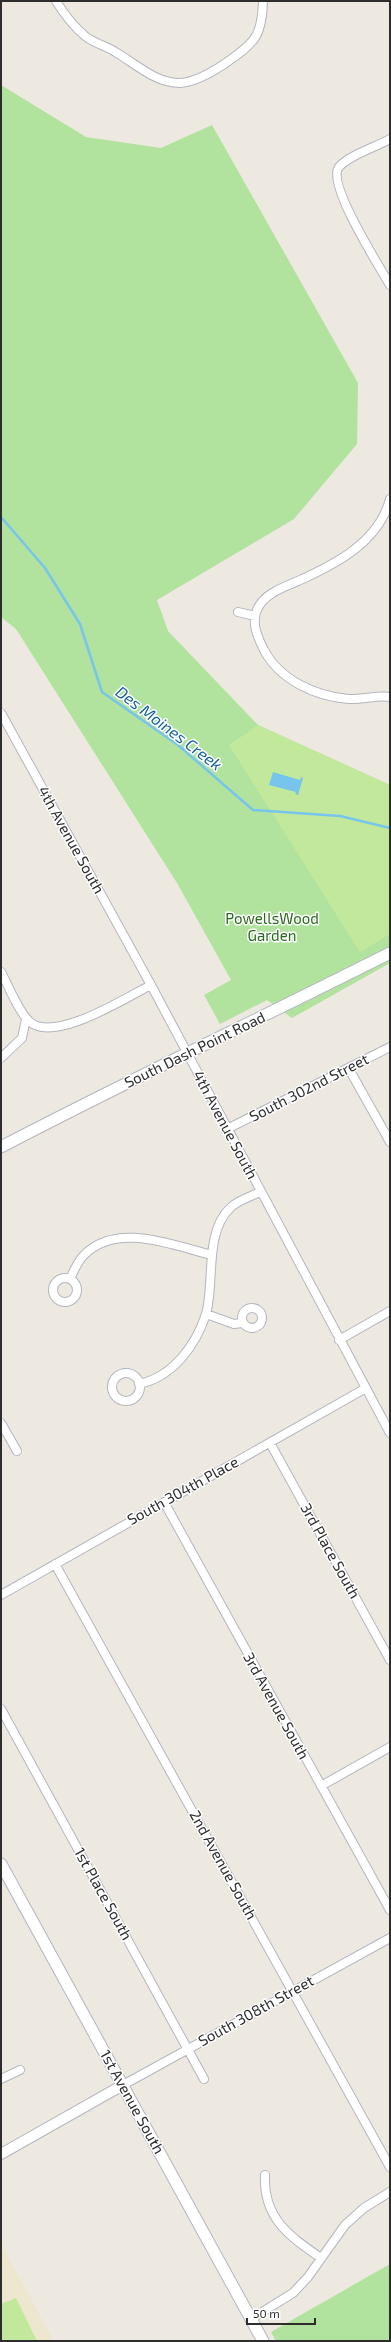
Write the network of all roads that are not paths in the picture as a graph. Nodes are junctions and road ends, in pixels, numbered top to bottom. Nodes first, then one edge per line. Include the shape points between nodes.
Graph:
1 (56, 1) edge
2 (263, 1) edge
3 (390, 139) edge
4 (390, 285) edge
5 (390, 499) edge
6 (238, 612) dead end
7 (255, 616) junction
8 (390, 697) edge
9 (1, 713) edge
10 (390, 953) edge
11 (1, 972) edge
12 (151, 985) junction
13 (26, 1019) junction
14 (390, 1047) edge
15 (187, 1055) junction
16 (1, 1058) edge
17 (349, 1069) junction
18 (227, 1130) junction
19 (390, 1142) edge
20 (1, 1147) edge
21 (260, 1192) junction
22 (212, 1255) junction
23 (70, 1279) dead end
24 (390, 1311) edge
25 (206, 1314) junction
26 (242, 1323) dead end
27 (339, 1340) junction
28 (139, 1384) dead end
29 (366, 1388) junction
30 (1, 1423) edge
31 (390, 1433) edge
32 (270, 1443) junction
33 (17, 1451) dead end
34 (164, 1502) junction
35 (55, 1564) junction
36 (1, 1595) edge
37 (390, 1660) edge
38 (1, 1709) edge
39 (390, 1747) edge
40 (321, 1786) junction
41 (1, 1864) edge
42 (390, 1910) edge
43 (390, 1938) edge
44 (294, 1991) junction
45 (188, 2049) junction
46 (20, 2070) dead end
47 (204, 2079) dead end
48 (1, 2080) edge
49 (123, 2085) junction
50 (1, 2154) edge
51 (390, 2167) edge
52 (264, 2175) dead end
53 (390, 2192) edge
54 (321, 2258) junction
55 (251, 2319) junction
56 (263, 2341) edge

1 - 2 street via 73,25 91,40 117,52 152,75 178,83 207,74 250,46 261,26
3 - 4 street via 346,161 338,168 336,174 345,204
5 - 7 street via 379,525 360,546 317,572 272,594 260,604
6 - 7 street
7 - 8 street via 256,631 266,655 288,678 332,696 348,699
9 - 12 street, 4th Avenue South
10 - 15 main road, South Dash Point Road
11 - 13 street
12 - 13 street via 63,1026 38,1027
12 - 15 street, 4th Avenue South
13 - 16 street via 22,1038
14 - 17 street, South 302nd Street
15 - 18 street, 4th Avenue South
15 - 20 main road, South Dash Point Road via 81,1105
17 - 18 street, South 302nd Street
17 - 19 street
18 - 21 street, 4th Avenue South
21 - 22 street via 230,1208 223,1218
21 - 27 street, 4th Avenue South
22 - 23 street via 139,1238 115,1239 88,1251 78,1262
22 - 25 street
24 - 27 street
25 - 26 street via 234,1324
25 - 28 street via 189,1349 178,1362 156,1378
27 - 29 street, 4th Avenue South
29 - 31 street, 4th Avenue South
29 - 32 street, South 304th Place
30 - 33 street
32 - 34 street, South 304th Place
32 - 37 street, 3rd Place South
34 - 35 street, South 304th Place
34 - 40 street, 3rd Avenue South
35 - 36 street, South 304th Place
35 - 44 street, 2nd Avenue South
38 - 45 street, 1st Place South
39 - 40 street
40 - 42 street, 3rd Avenue South
41 - 49 main road, 1st Avenue South
43 - 44 street, South 308th Street
44 - 45 street, South 308th Street
44 - 51 street, 2nd Avenue South
45 - 47 street, 1st Place South
45 - 49 street, South 308th Street
46 - 48 street
49 - 50 street
49 - 55 main road, 1st Avenue South
52 - 54 street via 266,2198 276,2219 293,2239
53 - 54 street via 354,2215
54 - 55 street via 303,2283 288,2297
55 - 56 main road, 1st Avenue South

